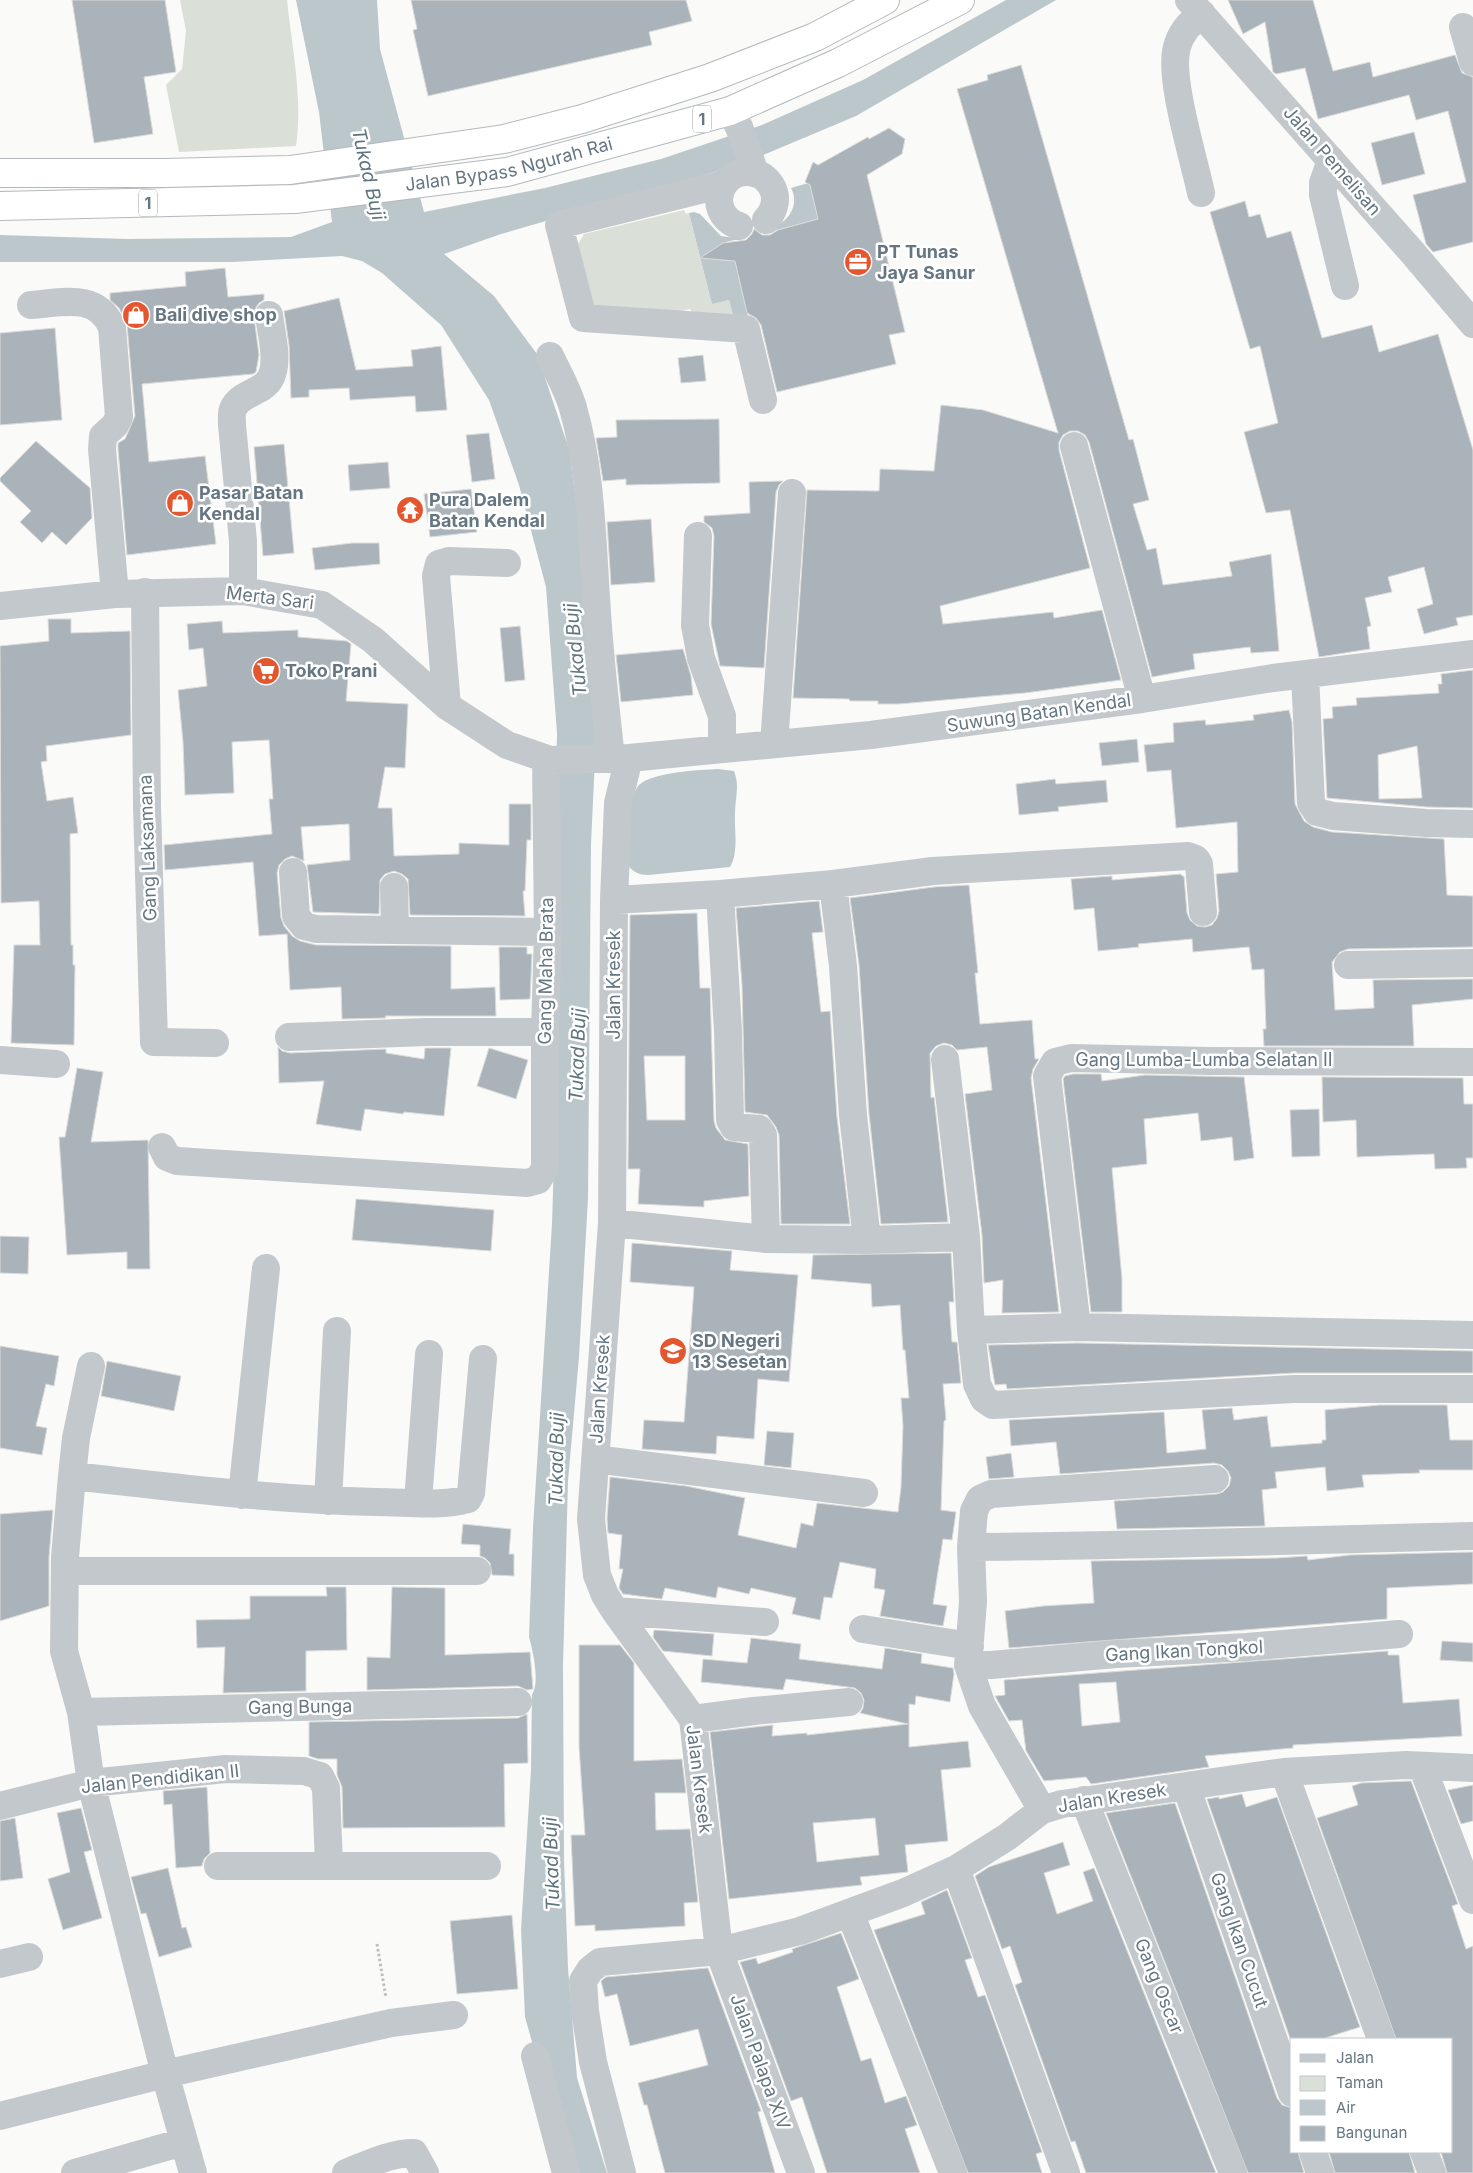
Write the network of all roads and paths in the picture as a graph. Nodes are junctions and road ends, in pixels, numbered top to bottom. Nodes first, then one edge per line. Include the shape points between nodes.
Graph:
1 (885, 0) edge
2 (960, 0) edge
3 (1195, 7) edge
4 (1463, 27) dead end
5 (1473, 62) edge
6 (734, 119) junction
7 (1330, 160) junction
8 (0, 173) edge
9 (755, 173) junction
10 (724, 184) junction
11 (1202, 193) dead end
12 (0, 206) edge
13 (766, 220) dead end
14 (739, 226) dead end
15 (1345, 286) dead end
16 (30, 305) dead end
17 (269, 315) dead end
18 (1473, 324) edge
19 (550, 356) dead end
20 (763, 400) dead end
21 (1074, 446) dead end
22 (792, 493) dead end
23 (698, 536) dead end
24 (507, 563) dead end
25 (243, 591) junction
26 (145, 592) junction
27 (115, 594) junction
28 (0, 606) edge
29 (1473, 654) edge
30 (1305, 674) junction
31 (1142, 699) junction
32 (447, 706) junction
33 (774, 744) junction
34 (722, 749) junction
35 (614, 759) junction
36 (548, 760) junction
37 (1473, 824) edge
38 (293, 872) dead end
39 (833, 884) junction
40 (394, 887) dead end
41 (720, 894) junction
42 (614, 900) junction
43 (1203, 912) dead end
44 (395, 929) junction
45 (548, 932) junction
46 (1473, 963) edge
47 (1348, 966) dead end
48 (545, 1032) junction
49 (289, 1037) dead end
50 (215, 1043) dead end
51 (945, 1059) dead end
52 (0, 1060) edge
53 (1473, 1062) edge
54 (56, 1064) dead end
55 (162, 1147) dead end
56 (612, 1223) junction
57 (966, 1237) junction
58 (766, 1239) junction
59 (867, 1240) junction
60 (266, 1268) dead end
61 (1077, 1327) junction
62 (337, 1330) dead end
63 (971, 1330) junction
64 (1473, 1335) edge
65 (429, 1354) dead end
66 (483, 1359) dead end
67 (91, 1366) dead end
68 (1473, 1388) edge
69 (594, 1459) junction
70 (72, 1476) junction
71 (1214, 1479) dead end
72 (864, 1493) dead end
73 (242, 1495) junction
74 (328, 1501) junction
75 (418, 1502) junction
76 (1473, 1536) edge
77 (970, 1547) junction
78 (477, 1570) dead end
79 (65, 1571) junction
80 (615, 1611) junction
81 (765, 1622) dead end
82 (863, 1629) dead end
83 (1399, 1634) dead end
84 (969, 1655) junction
85 (518, 1702) dead end
86 (849, 1702) dead end
87 (81, 1712) junction
88 (693, 1719) junction
89 (1422, 1766) junction
90 (1473, 1768) edge
91 (1284, 1772) junction
92 (91, 1783) junction
93 (1186, 1786) junction
94 (1084, 1800) junction
95 (0, 1806) edge
96 (1042, 1810) junction
97 (218, 1866) dead end
98 (329, 1866) junction
99 (487, 1866) dead end
100 (956, 1869) junction
101 (1473, 1900) edge
102 (850, 1913) junction
103 (377, 1944) dead end
104 (719, 1950) junction
105 (29, 1957) dead end
106 (0, 1964) edge
107 (454, 2015) dead end
108 (391, 2023) junction
109 (1381, 2038) edge
110 (535, 2056) dead end
111 (165, 2074) junction
112 (1290, 2087) edge
113 (0, 2116) edge
114 (184, 2142) junction
115 (1313, 2153) edge
116 (1424, 2153) edge
117 (75, 2173) edge
118 (194, 2173) edge
119 (346, 2173) edge
120 (425, 2173) edge
121 (566, 2173) edge
122 (622, 2173) edge
123 (801, 2173) edge
124 (953, 2173) edge
125 (1066, 2173) edge
126 (1234, 2173) edge
127 (1320, 2173) edge
128 (1432, 2173) edge

1 - 8 highway, Jalan Bypass Ngurah Rai / 1 via 815,37 710,78 504,139 290,170
2 - 6 highway, Jalan Bypass Ngurah Rai / 1
3 - 7 street, Jalan Pemelisan
3 - 11 street via 1177,47 1174,72
4 - 5 street
6 - 9 street
6 - 12 highway, Jalan Bypass Ngurah Rai / 1 via 507,172 295,199
7 - 15 street via 1322,183 1323,195
7 - 18 street, Jalan Pemelisan
9 - 10 street via 737,173
9 - 13 street via 763,176 774,192 773,210
10 - 14 street via 718,201 721,210 726,218
10 - 20 street via 559,225 583,318 746,329
16 - 27 street via 83,302 97,308 112,327 120,418 102,436 102,449
17 - 25 street via 274,360 271,378 261,388 246,394 233,409 243,541
19 - 35 street, Jalan Kresek via 573,408 580,439 588,490 598,630
21 - 31 street
22 - 33 street
23 - 34 street via 695,625 701,658 722,716
24 - 32 street via 449,561 439,564 436,576
25 - 26 street, Merta Sari
25 - 32 street, Merta Sari via 322,605 373,640
26 - 27 street, Merta Sari
26 - 50 street, Gang Laksamana via 154,1042
27 - 28 street, Merta Sari
29 - 30 street, Suwung Batan Kendal
30 - 31 street, Suwung Batan Kendal
30 - 37 street via 1311,803 1317,812 1333,816
31 - 33 street, Suwung Batan Kendal via 871,735
32 - 36 street, Merta Sari via 508,745
33 - 34 street, Suwung Batan Kendal
34 - 35 street, Suwung Batan Kendal
35 - 36 street, Suwung Batan Kendal
35 - 42 street, Jalan Kresek via 618,803
36 - 45 street, Gang Maha Brata
38 - 44 street via 296,916 304,926 316,929
39 - 41 street
39 - 43 street via 933,871 1188,856 1199,864
39 - 59 street
40 - 44 street
41 - 42 street
41 - 58 street via 730,1120 734,1127 760,1129 762,1135
42 - 56 street, Jalan Kresek
44 - 45 street
45 - 48 street, Gang Maha Brata
46 - 47 street
48 - 49 street
48 - 55 street, Gang Maha Brata via 545,1168 538,1180 527,1183 177,1161 167,1157
51 - 57 street
52 - 54 street
53 - 61 street, Gang Lumba-Lumba Selatan II via 1071,1058 1055,1062 1047,1076
56 - 58 street
56 - 69 street, Jalan Kresek
57 - 59 street
57 - 63 street
58 - 59 street
60 - 73 street
61 - 63 street
61 - 64 street
62 - 74 street
63 - 68 street via 977,1384 984,1399 993,1404 1295,1388
65 - 75 street
66 - 75 street via 471,1493 468,1499 460,1501
67 - 70 street via 76,1438
69 - 72 street
69 - 80 street, Jalan Kresek via 591,1519 597,1575
70 - 73 street
70 - 79 street
71 - 77 street via 991,1494 980,1499 974,1511
73 - 74 street
74 - 75 street
76 - 77 street
77 - 84 street via 973,1602
78 - 79 street
79 - 87 street via 64,1652
80 - 81 street
80 - 88 street, Jalan Kresek
82 - 84 street, Gang Ikan Tongkol
83 - 84 street, Gang Ikan Tongkol via 1248,1648 1116,1654 991,1665
84 - 96 street via 982,1706
85 - 87 street, Gang Bunga
86 - 88 street
87 - 92 street
88 - 104 street, Jalan Kresek
89 - 90 street, Jalan Kresek
89 - 91 street, Jalan Kresek
89 - 101 street
91 - 93 street, Jalan Kresek
91 - 109 street
92 - 95 street, Jalan Pendidikan II
92 - 98 street, Jalan Pendidikan II via 225,1769 304,1771 320,1776 326,1788
92 - 111 street
93 - 94 street, Jalan Kresek
93 - 112 street, Gang Ikan Cucut
94 - 96 street, Jalan Kresek
94 - 126 street, Gang Oscar
96 - 100 street, Jalan Kresek
97 - 98 street
98 - 99 street
100 - 102 street, Jalan Kresek
100 - 125 street
102 - 104 street, Jalan Kresek via 800,1931
102 - 124 street
103 - 108 path
104 - 122 street via 600,1962 583,1981 593,2062
104 - 123 street, Jalan Palapa XIV
105 - 106 street
107 - 108 street
108 - 111 street
110 - 121 street
111 - 113 street
111 - 114 street
114 - 117 street
114 - 118 street
115 - 127 street
116 - 128 street
119 - 120 street via 390,2155 414,2153

